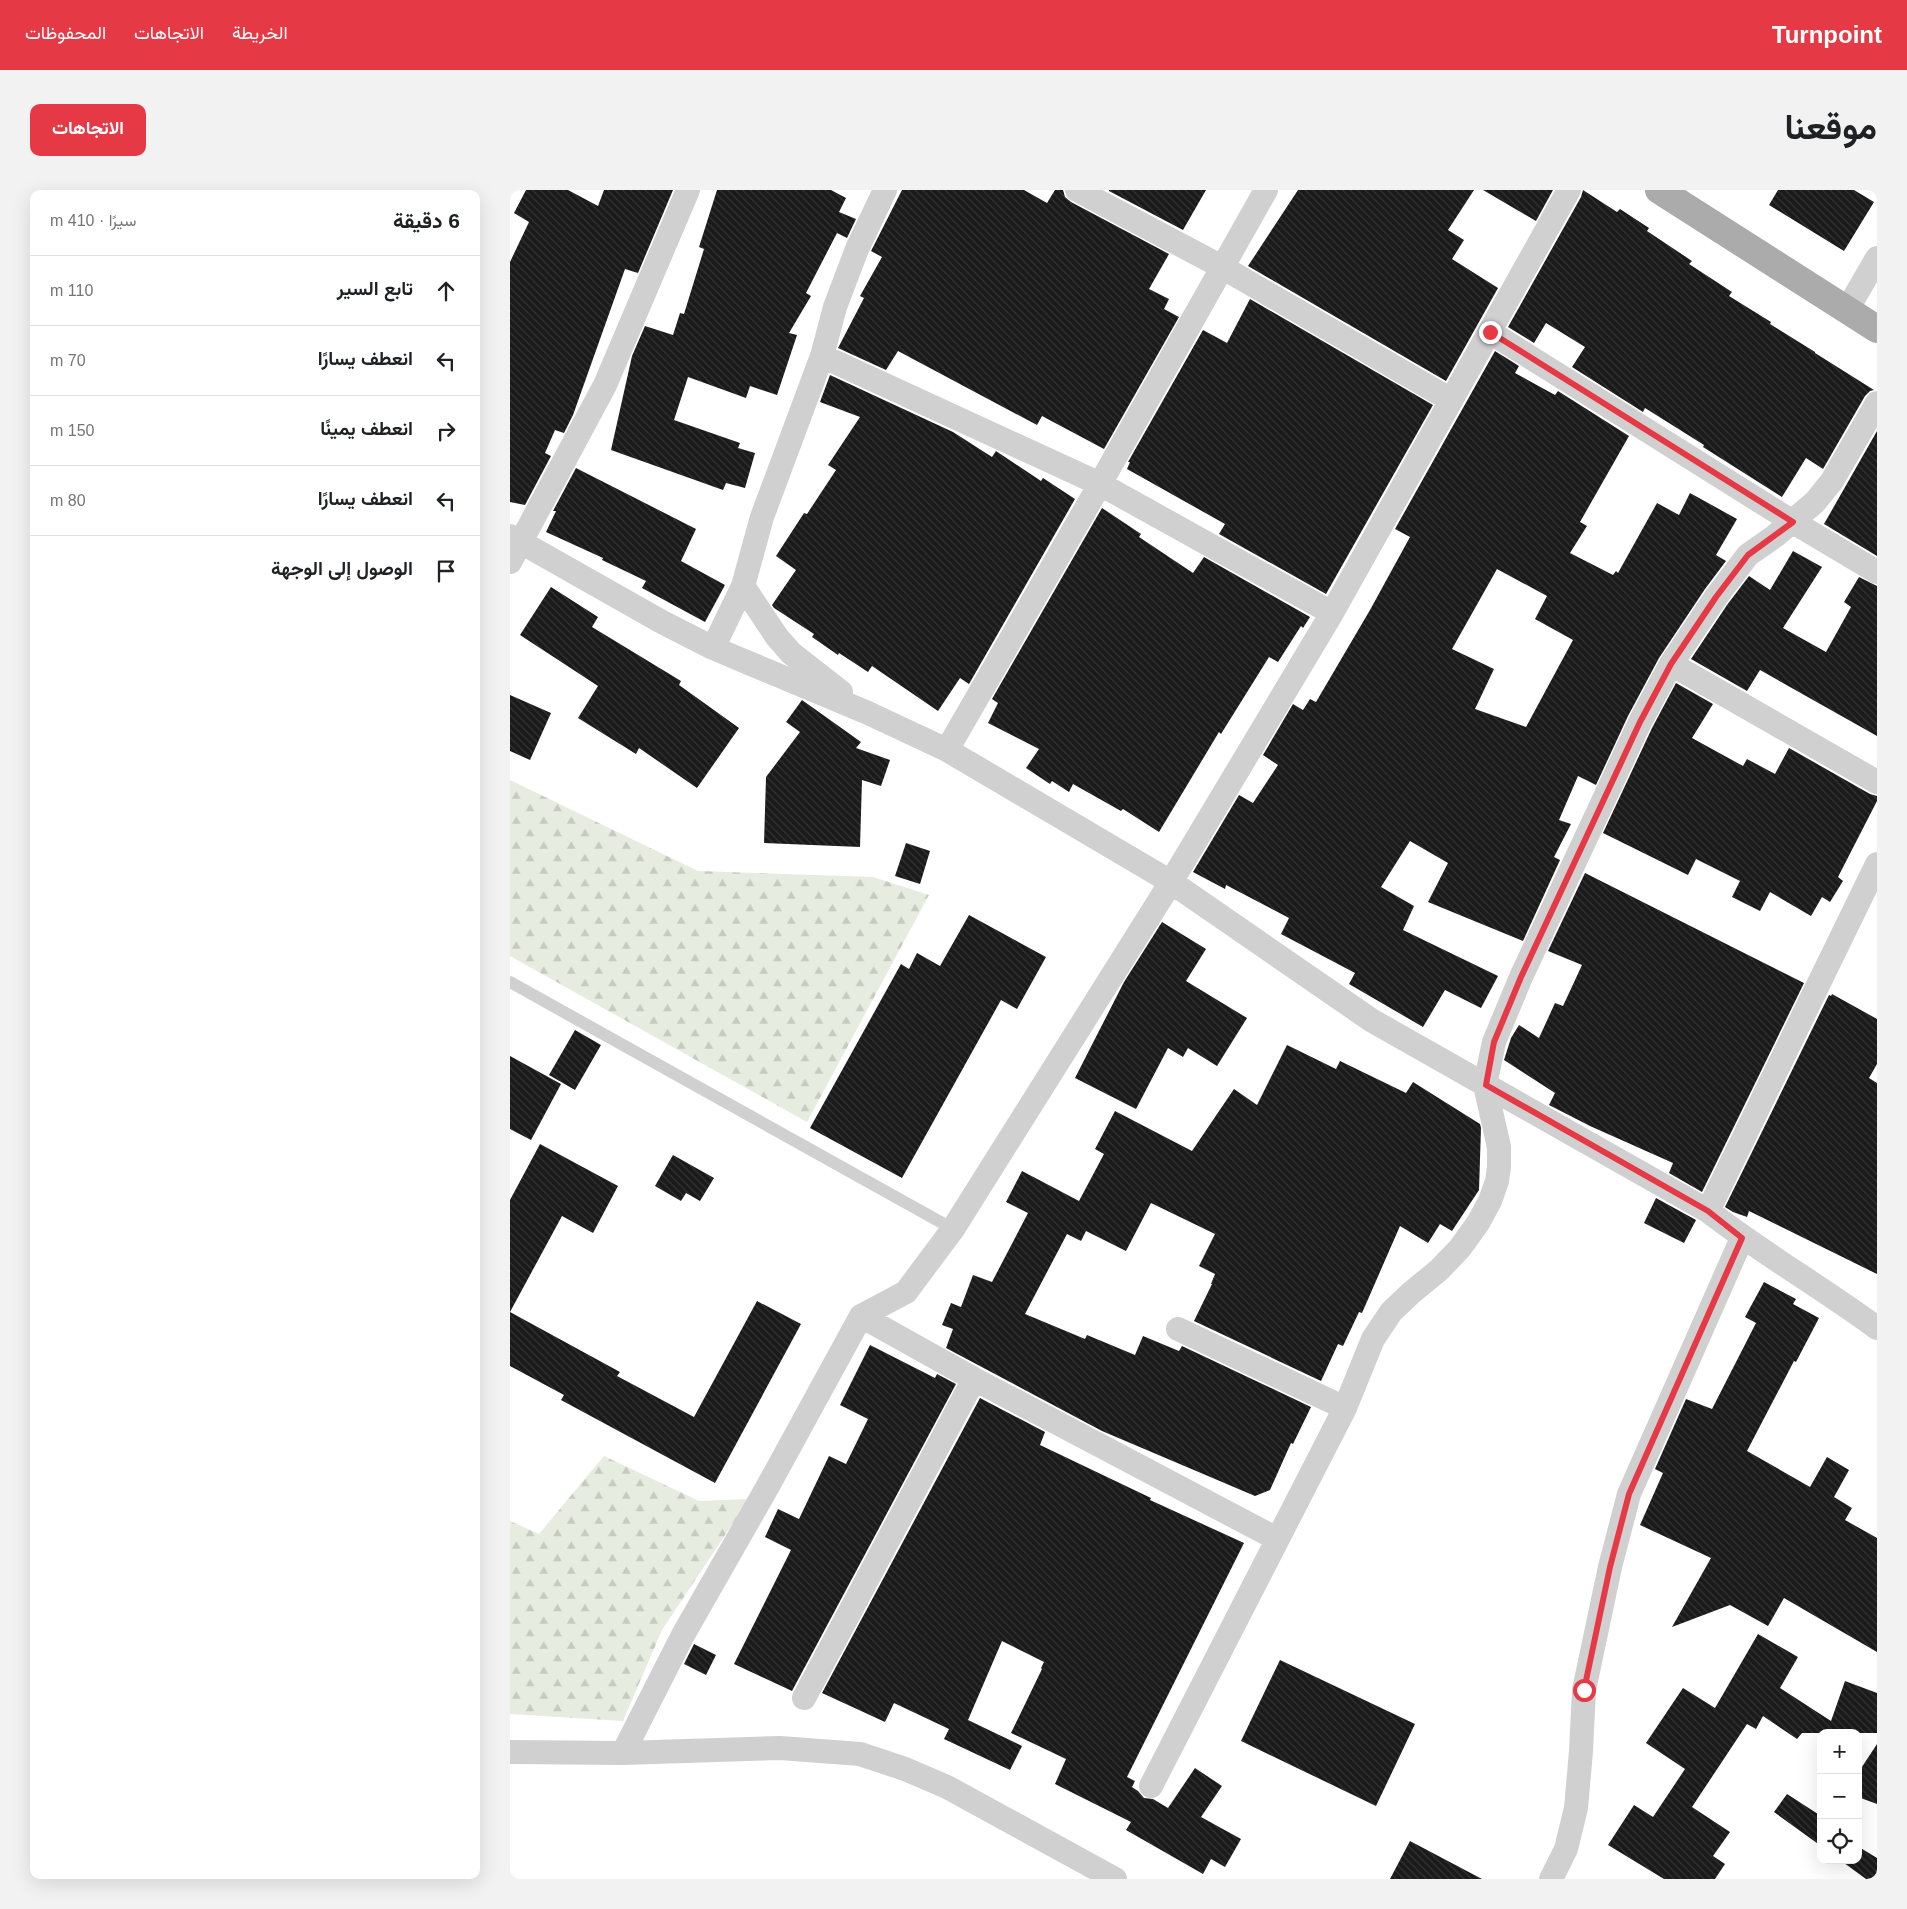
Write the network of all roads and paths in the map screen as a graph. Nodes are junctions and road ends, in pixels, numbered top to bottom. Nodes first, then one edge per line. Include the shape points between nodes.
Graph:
1 (688, 190) edge
2 (885, 190) edge
3 (1078, 190) edge
4 (1266, 190) edge
5 (1570, 190) edge
6 (1659, 190) edge
7 (1877, 258) edge
8 (1222, 267) junction
9 (1847, 310) junction
10 (1877, 329) edge
11 (1490, 332) junction
12 (822, 356) junction
13 (1451, 400) junction
14 (1877, 403) edge
15 (1100, 484) junction
16 (1793, 522) junction
17 (513, 546) edge
18 (1877, 572) edge
19 (743, 586) junction
20 (1332, 613) junction
21 (714, 648) junction
22 (1671, 664) junction
23 (868, 713) junction
24 (947, 750) junction
25 (1877, 782) edge
26 (1877, 864) edge
27 (1171, 882) junction
28 (510, 982) edge
29 (1486, 1085) junction
30 (1708, 1211) junction
31 (953, 1229) junction
32 (1742, 1238) junction
33 (861, 1316) junction
34 (1877, 1328) edge
35 (1178, 1329) dead end
36 (974, 1379) junction
37 (1345, 1408) junction
38 (1277, 1539) junction
39 (804, 1698) dead end
40 (510, 1752) edge
41 (623, 1753) junction
42 (1151, 1786) dead end
43 (1115, 1879) edge
44 (1552, 1879) edge

1 - 17 street via 604,385
2 - 12 street via 857,249 835,307
3 - 8 street
4 - 8 street
5 - 11 street
6 - 9 main road
7 - 9 street
8 - 13 street
8 - 15 street
9 - 10 main road
11 - 13 street
11 - 16 street
12 - 15 street
12 - 19 street via 762,517
13 - 20 street
14 - 16 street via 1832,481
15 - 20 street
15 - 24 street
16 - 18 street
16 - 22 street via 1748,555
17 - 21 street
19 - 21 street
19 - 23 street via 791,653
20 - 27 street
21 - 23 street
22 - 25 street
22 - 29 street via 1640,722 1521,977 1494,1042
23 - 24 street
24 - 27 street
26 - 30 street
27 - 29 street via 1371,1020
27 - 31 street
28 - 31 lane
29 - 30 street
29 - 37 street via 1499,1147 1497,1181 1490,1201 1460,1248 1392,1312 1374,1339
30 - 32 street
31 - 33 street via 906,1292
32 - 34 street
32 - 44 street via 1629,1494 1584,1690 1576,1808 1566,1849
33 - 36 street
33 - 41 street via 683,1635
35 - 37 street
36 - 38 street
36 - 39 street
37 - 38 street
38 - 42 street
40 - 41 street
41 - 43 street via 780,1748 860,1754 947,1787

